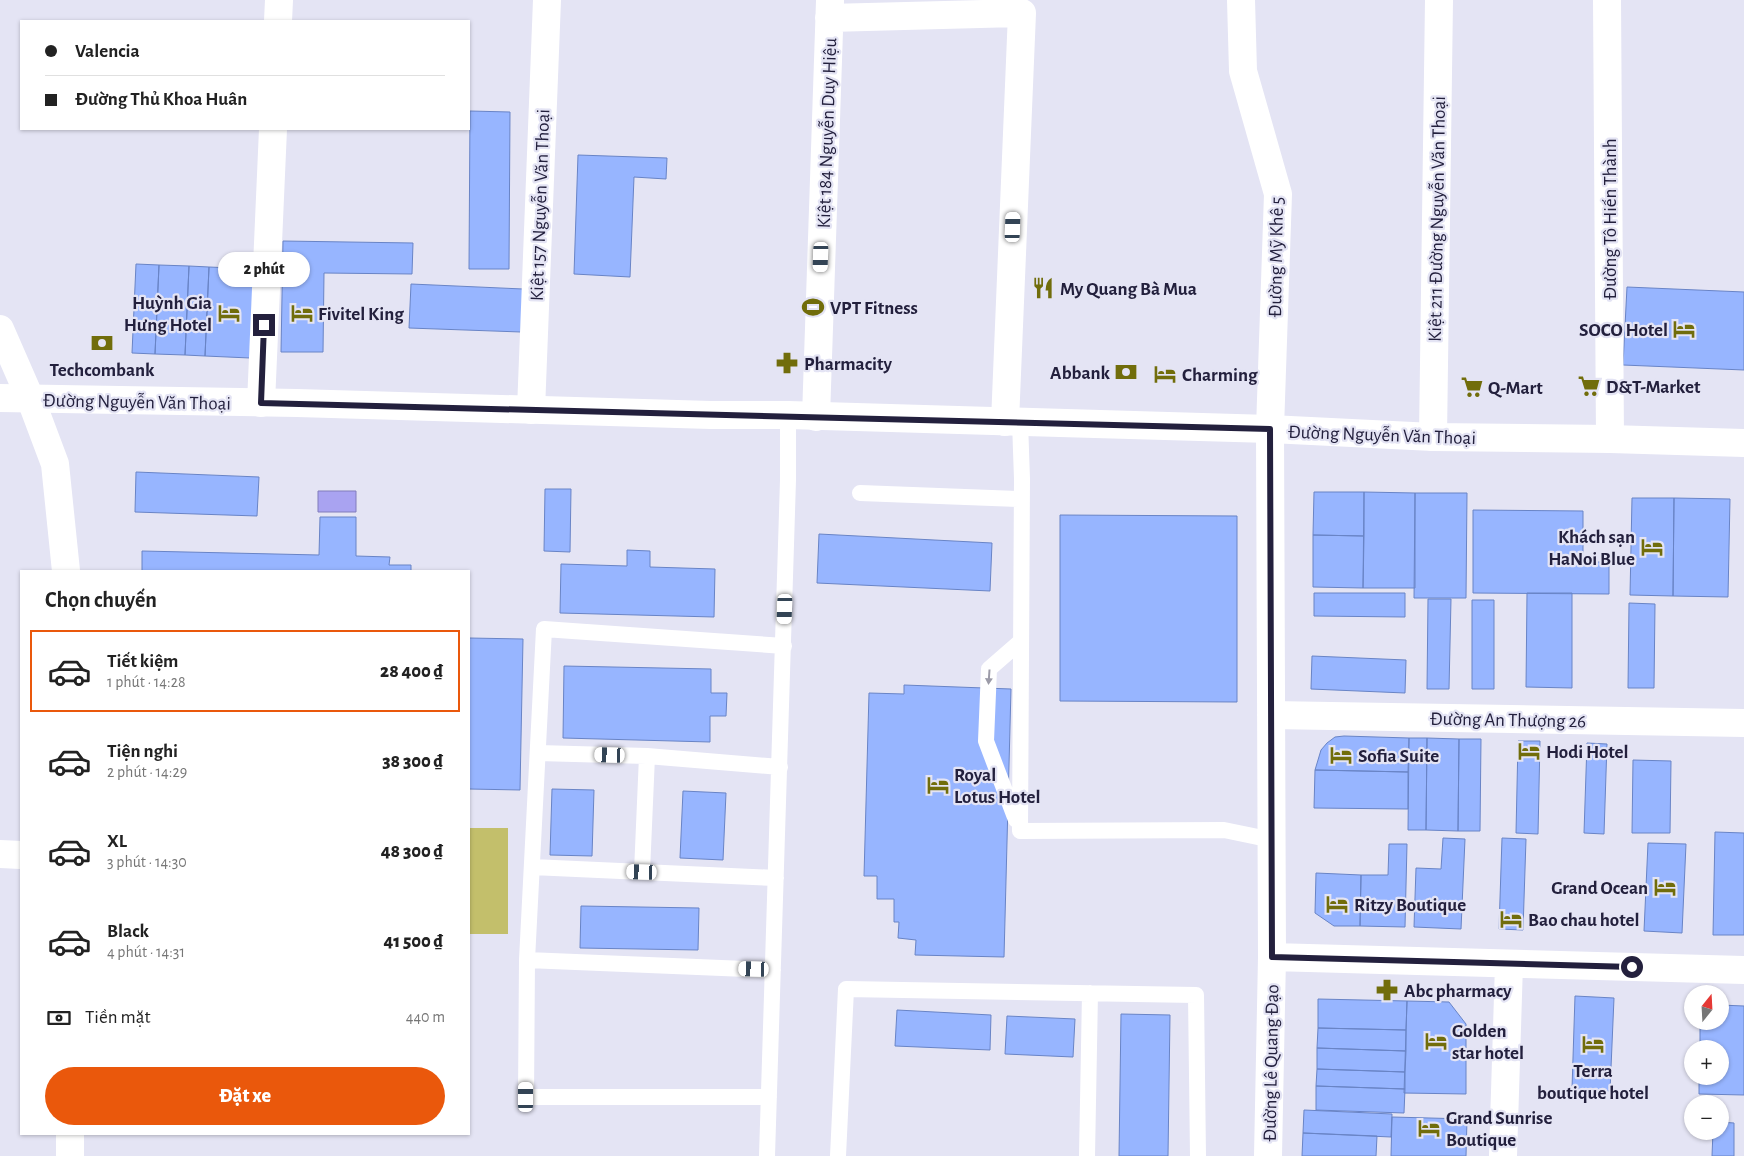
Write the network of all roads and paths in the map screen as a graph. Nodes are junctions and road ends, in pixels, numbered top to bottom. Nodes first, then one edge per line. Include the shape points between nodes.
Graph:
1 (279, 0) edge
2 (547, 0) edge
3 (1241, 0) edge
4 (1439, 0) edge
5 (1607, 0) edge
6 (830, 9) edge
7 (278, 20) edge
8 (273, 130) edge
9 (0, 329) edge
10 (0, 398) edge
11 (31, 400) junction
12 (261, 403) junction
13 (531, 410) junction
14 (788, 415) junction
15 (816, 417) junction
16 (1013, 422) junction
17 (1270, 429) junction
18 (1434, 437) junction
19 (1610, 439) junction
20 (1744, 443) edge
21 (860, 493) dead end
22 (1021, 500) junction
23 (66, 570) edge
24 (1020, 642) junction
25 (784, 646) junction
26 (1271, 714) junction
27 (1744, 723) edge
28 (538, 753) junction
29 (647, 756) junction
30 (780, 767) junction
31 (1020, 831) junction
32 (1272, 840) junction
33 (0, 854) edge
34 (20, 855) edge
35 (532, 867) junction
36 (642, 872) junction
37 (776, 878) junction
38 (1272, 957) junction
39 (527, 960) junction
40 (1509, 964) junction
41 (773, 970) junction
42 (1744, 970) edge
43 (1090, 993) junction
44 (769, 1097) junction
45 (70, 1135) edge
46 (70, 1156) edge
47 (768, 1156) edge
48 (838, 1156) edge
49 (1087, 1156) edge
50 (1198, 1156) edge
51 (1268, 1156) edge
52 (1503, 1156) edge

1 - 7 street
2 - 13 street, Kiệt 157 Nguyễn Văn Thoại
3 - 17 street, Đường Mỹ Khê 5 via 1243,71 1278,194
4 - 18 street, Kiệt 211 Đường Nguyễn Văn Thoại
5 - 19 street, Đường Tô Hiến Thành
6 - 15 street, Kiệt 184 Nguyễn Duy Hiệu
6 - 16 street via 1022,13
8 - 12 street
9 - 11 street
10 - 11 street, Đường Nguyễn Văn Thoại
11 - 12 street, Đường Nguyễn Văn Thoại
11 - 23 street via 55,464
12 - 13 street, Đường Nguyễn Văn Thoại
13 - 14 street, Đường Nguyễn Văn Thoại
14 - 15 street, Đường Nguyễn Văn Thoại
14 - 25 lane
15 - 16 street, Đường Nguyễn Văn Thoại
16 - 17 street, Đường Nguyễn Văn Thoại
16 - 22 lane
17 - 18 street, Đường Nguyễn Văn Thoại
17 - 26 street, Đường Lê Quang Đạo
18 - 19 street, Đường Nguyễn Văn Thoại
19 - 20 street, Đường Nguyễn Văn Thoại
21 - 22 lane
22 - 24 lane
24 - 31 lane
24 -> 31 lane via 989,669 986,741
25 - 28 lane via 544,629
25 - 30 lane
26 - 27 street, Đường An Thượng 26
26 - 32 street, Đường Lê Quang Đạo
28 - 29 lane
28 - 35 lane
29 - 30 lane
29 - 36 lane
30 - 37 lane
31 - 32 lane via 1224,830
32 - 38 street, Đường Lê Quang Đạo
33 - 34 street
35 - 36 lane
35 - 39 lane
36 - 37 lane
37 - 41 lane
38 - 40 street
38 - 51 street, Đường Lê Quang Đạo
39 - 41 lane
39 - 44 lane via 526,1097
40 - 42 street
40 - 52 street
41 - 44 lane
43 - 48 lane via 846,989
43 - 49 lane
43 - 50 lane via 1196,995
44 - 47 lane
45 - 46 street

